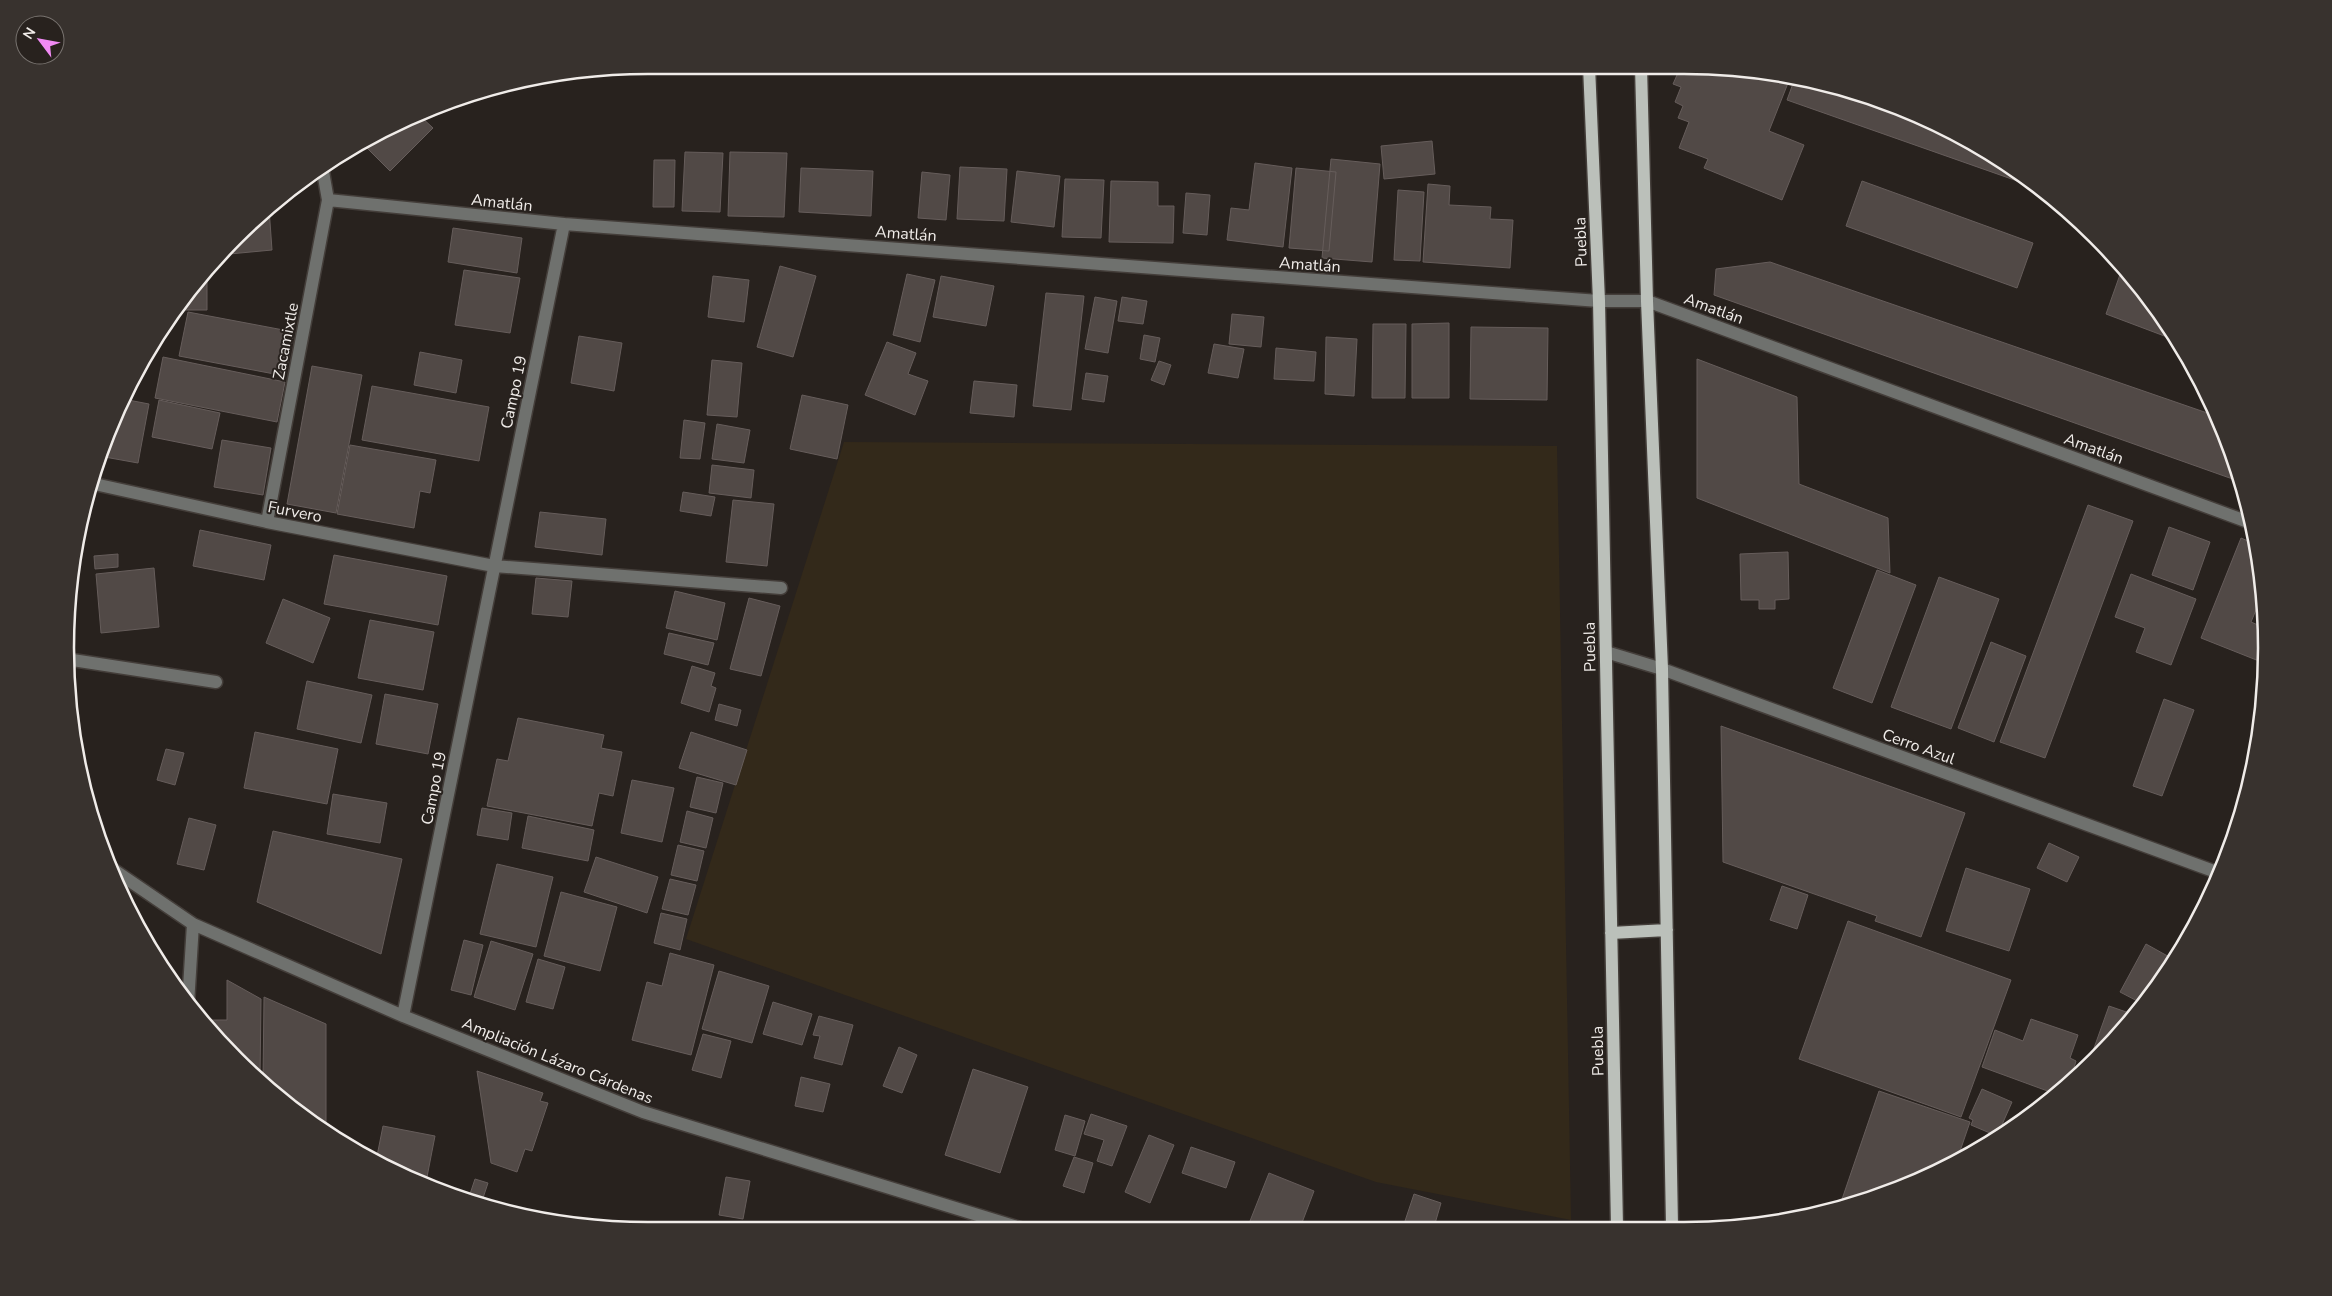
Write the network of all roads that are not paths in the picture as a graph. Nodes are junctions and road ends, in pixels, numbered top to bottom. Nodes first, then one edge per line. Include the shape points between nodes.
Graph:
1 (1589, 74) edge
2 (1642, 74) edge
3 (324, 175) edge
4 (328, 200) junction
5 (564, 224) junction
6 (1647, 300) junction
7 (1599, 301) junction
8 (97, 485) edge
9 (2244, 520) edge
10 (267, 522) junction
11 (494, 566) junction
12 (781, 588) dead end
13 (1606, 652) junction
14 (74, 660) edge
15 (1662, 669) junction
16 (216, 682) dead end
17 (2214, 871) edge
18 (120, 874) edge
19 (193, 924) junction
20 (1667, 930) junction
21 (1611, 932) junction
22 (189, 993) edge
23 (404, 1016) junction
24 (1000, 1222) edge
25 (1616, 1222) edge
26 (1672, 1222) edge

1 - 7 main road, Puebla
2 - 6 main road
3 - 4 street, Zacamixtle
4 - 5 street, Amatlán
4 - 10 street, Zacamixtle
5 - 7 street, Amatlán
5 - 11 street, Campo 19
6 - 7 street, Amatlán
6 - 9 street, Amatlán
6 - 15 main road
7 - 13 main road, Puebla
8 - 10 street, Furvero
10 - 11 street, Furvero
11 - 12 street
11 - 23 street, Campo 19
13 - 15 street, Cerro Azul
13 - 21 main road, Puebla
14 - 16 street
15 - 17 street, Cerro Azul
15 - 20 main road
18 - 19 street, Ampliación Lázaro Cárdenas
19 - 22 street
19 - 23 street, Ampliación Lázaro Cárdenas
20 - 21 main road
20 - 26 main road
21 - 25 main road, Puebla
23 - 24 street, Ampliación Lázaro Cárdenas via 643,1112

